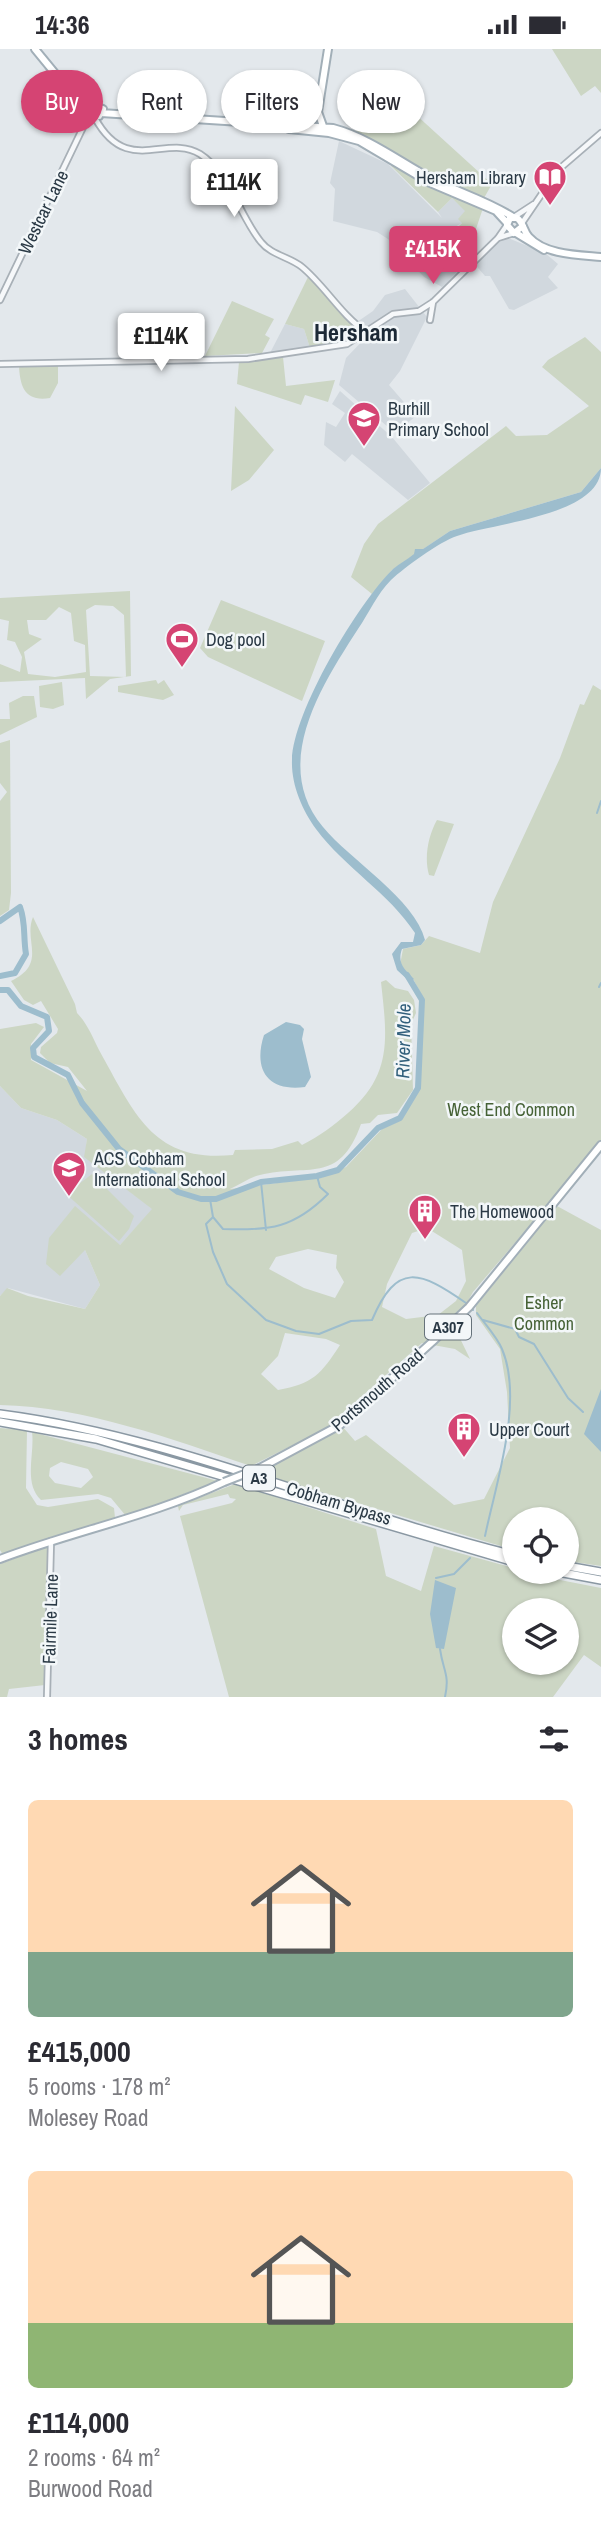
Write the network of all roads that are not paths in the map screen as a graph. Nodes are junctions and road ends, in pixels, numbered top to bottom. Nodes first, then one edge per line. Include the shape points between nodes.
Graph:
1 (35, 49) edge
2 (328, 49) edge
3 (53, 70) edge
4 (323, 70) edge
5 (323, 126) edge
6 (103, 127) edge
7 (323, 130) edge
8 (323, 132) edge
9 (87, 133) edge
10 (329, 133) junction
11 (601, 133) edge
12 (536, 203) junction
13 (514, 217) junction
14 (507, 224) junction
15 (523, 225) junction
16 (515, 233) junction
17 (498, 239) junction
18 (601, 259) edge
19 (0, 300) edge
20 (433, 302) junction
21 (430, 320) dead end
22 (366, 333) junction
23 (0, 365) edge
24 (601, 1145) edge
25 (0, 1413) edge
26 (0, 1422) edge
27 (51, 1541) junction
28 (502, 1551) edge
29 (502, 1558) edge
30 (0, 1559) edge
31 (579, 1568) edge
32 (601, 1572) edge
33 (579, 1576) edge
34 (601, 1580) edge
35 (47, 1697) edge

1 - 3 main road
2 - 4 main road
5 - 13 main road via 361,137 432,179
6 - 22 street via 115,142 128,148 186,150 201,155 236,196 263,245 301,266
7 - 10 main road
8 - 10 main road
9 - 19 street, Westcar Lane
10 - 14 main road via 359,141 430,183 496,211
11 - 12 street via 561,166
12 - 13 street
12 - 15 street
13 - 14 main road
13 - 15 main road
14 - 16 main road
14 - 17 street
15 - 16 main road
15 - 18 main road via 531,240
16 - 17 street
16 - 18 main road via 546,251
17 - 20 street
20 - 21 street
20 - 22 street via 418,311 393,314
22 - 23 street via 347,344 248,359
24 - 27 main road, Portsmouth Road / A307, bridge via 463,1314 351,1416 260,1468 148,1514
25 - 28 highway, Cobham Bypass / A3 via 137,1442
26 - 29 highway, Cobham Bypass / A3 via 96,1439
27 - 30 main road, Portsmouth Road / A307
27 - 35 street, Fairmile Lane
31 - 32 highway
33 - 34 highway

